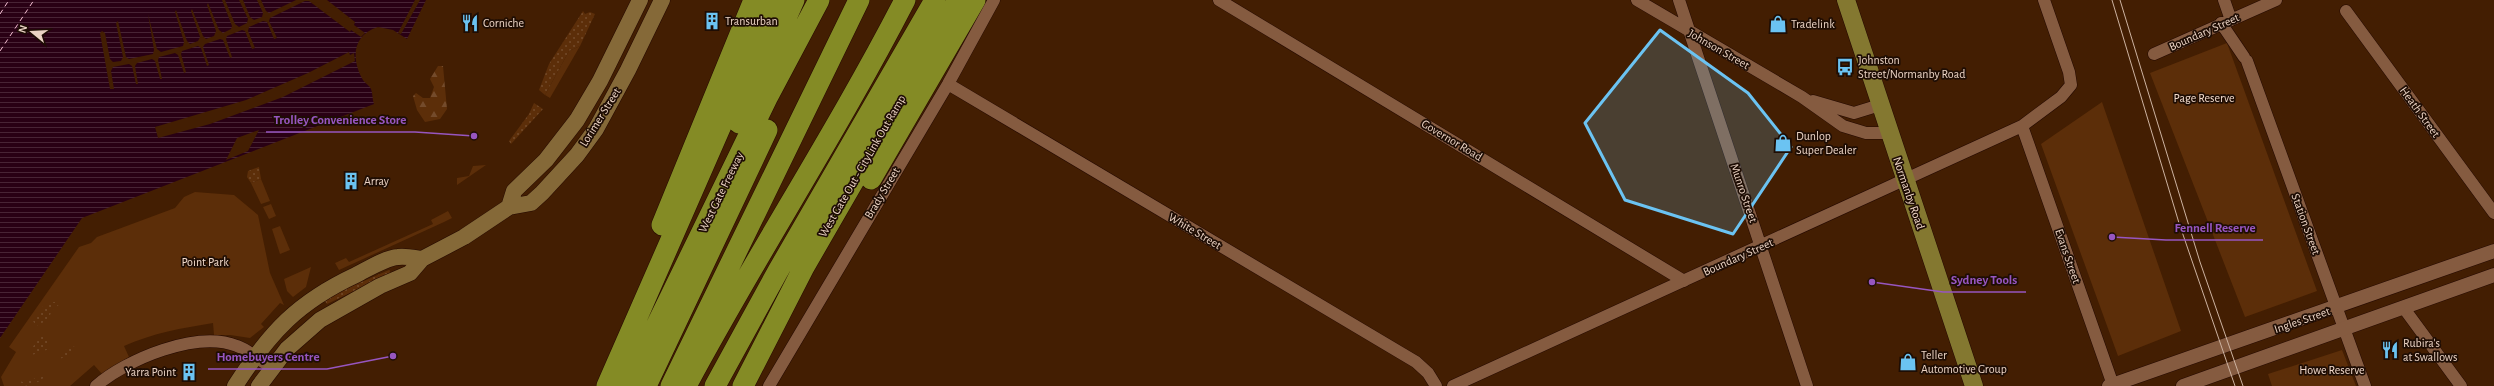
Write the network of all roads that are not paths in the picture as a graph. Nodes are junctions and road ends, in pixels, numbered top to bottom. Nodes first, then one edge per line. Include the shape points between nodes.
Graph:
1 (640, 0) edge
2 (662, 0) edge
3 (754, 0) edge
4 (762, 0) edge
5 (776, 0) edge
6 (794, 0) edge
7 (819, 0) edge
8 (823, 0) edge
9 (859, 0) edge
10 (905, 0) edge
11 (935, 0) edge
12 (958, 0) edge
13 (975, 0) edge
14 (994, 0) edge
15 (1219, 0) edge
16 (1637, 0) edge
17 (1679, 0) edge
18 (1846, 0) edge
19 (2044, 0) edge
20 (2224, 0) edge
21 (2276, 0) edge
22 (2346, 11) dead end
23 (2226, 22) junction
24 (1688, 30) junction
25 (2154, 54) dead end
26 (948, 84) junction
27 (1802, 98) junction
28 (774, 99) junction
29 (1880, 105) junction
30 (705, 122) junction
31 (2022, 126) junction
32 (1889, 133) junction
33 (1905, 180) junction
34 (509, 207) junction
35 (2494, 213) edge
36 (1761, 246) junction
37 (2494, 251) edge
38 (422, 259) junction
39 (2494, 275) edge
40 (1684, 281) junction
41 (2336, 307) junction
42 (2403, 307) junction
43 (639, 317) junction
44 (2343, 328) junction
45 (769, 334) junction
46 (254, 357) junction
47 (271, 367) junction
48 (96, 386) edge
49 (236, 386) edge
50 (259, 386) edge
51 (594, 386) edge
52 (607, 386) edge
53 (628, 386) edge
54 (646, 386) edge
55 (671, 386) edge
56 (686, 386) edge
57 (715, 386) edge
58 (743, 386) edge
59 (769, 386) edge
60 (1436, 386) edge
61 (1453, 386) edge
62 (1807, 386) edge
63 (1974, 386) edge
64 (2112, 386) edge
65 (2183, 386) edge
66 (2365, 386) edge
67 (2461, 386) edge

1 - 34 main road, Lorimer Street via 600,81 577,120 546,160 514,191
2 - 34 main road, Lorimer Street via 608,108 577,155 531,203
3 - 30 highway
4 - 30 highway
5 - 43 highway
6 - 43 highway via 720,162
7 - 28 highway, West Gate Freeway
8 - 28 highway
9 - 55 highway
10 - 56 highway via 846,110 716,330
11 - 57 highway via 778,271
12 - 45 highway, West Gate Out - CityLink Out Ramp via 804,267
13 - 45 highway via 919,99 811,278
14 - 26 street, Brady Street
15 - 40 street, Governor Road
16 - 24 street, Johnson Street
17 - 24 street, Munro Street
18 - 29 main road, Normanby Road
19 - 31 street, Boundary Street via 2069,72 2071,85 2061,97
20 - 23 street, Station Street
21 - 23 street, Boundary Street
22 - 35 street, Heath Street
23 - 25 street, Boundary Street
23 - 41 street, Station Street via 2246,59
24 - 27 street, Johnson Street
24 - 36 street, Munro Street
26 - 59 street, Brady Street
26 - 60 street, White Street via 1416,362
27 - 29 street, Johnson Street via 1854,113
27 - 32 street, Johnson Street via 1846,127 1866,134
28 - 53 highway, West Gate Freeway
28 - 54 highway
29 - 32 main road, Normanby Road
30 - 51 highway
31 - 33 street, Boundary Street
31 - 64 street, Evans Street
32 - 33 main road, Normanby Road
33 - 36 street, Boundary Street
33 - 63 main road, Normanby Road
34 - 38 main road, Lorimer Street via 464,237
36 - 40 street, Boundary Street
36 - 62 street, Munro Street
37 - 41 street, Ingles Street
38 - 46 main road via 397,257 340,282 314,297 282,324
38 - 47 main road, Lorimer Street via 410,273 380,286 320,320
39 - 42 street, Ingles Street
40 - 61 street, Boundary Street
41 - 44 street, Station Street
41 - 64 street, Ingles Street
42 - 44 street, Ingles Street
42 - 67 street
43 - 52 highway
44 - 65 street, Ingles Street
44 - 66 street, Station Street
45 - 58 highway
46 - 47 street
46 - 48 street via 238,346 221,342 177,347 134,360
46 - 49 main road
47 - 50 main road, Lorimer Street

